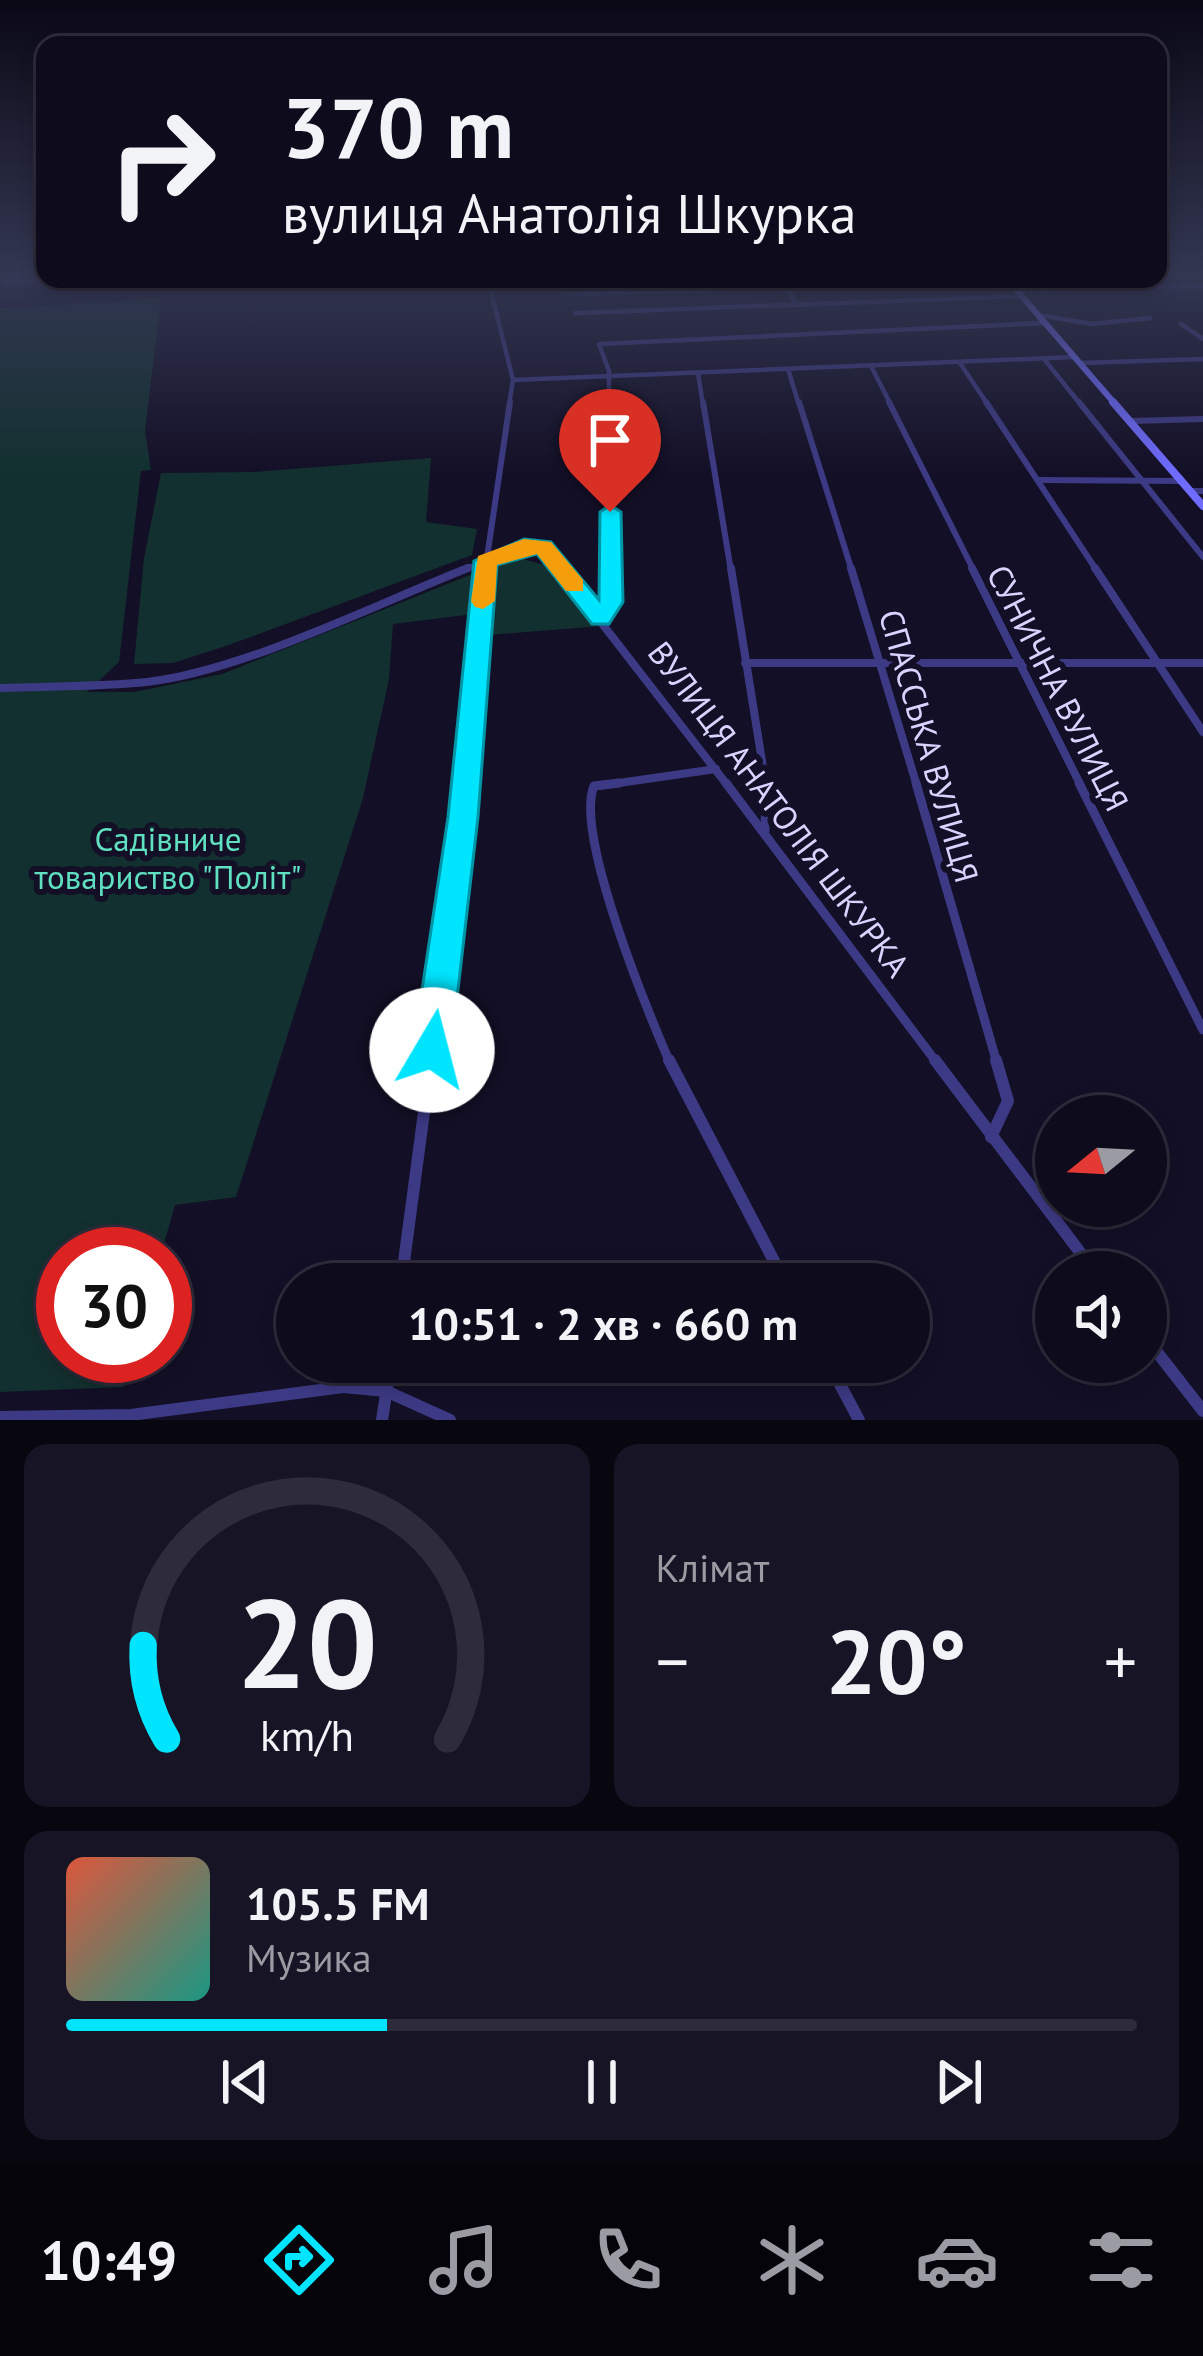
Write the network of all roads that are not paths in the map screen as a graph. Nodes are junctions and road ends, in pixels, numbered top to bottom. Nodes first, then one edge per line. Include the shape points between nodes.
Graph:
1 (503, 341) edge
2 (606, 341) edge
3 (1061, 341) edge
4 (1203, 358) edge
5 (1044, 359) junction
6 (1077, 360) junction
7 (959, 362) junction
8 (872, 366) junction
9 (788, 369) junction
10 (698, 373) junction
11 (609, 376) junction
12 (513, 380) junction
13 (1203, 419) edge
14 (1130, 421) junction
15 (1038, 480) junction
16 (1141, 481) junction
17 (1183, 481) junction
18 (1191, 491) junction
19 (1203, 491) edge
20 (1203, 506) edge
21 (1203, 557) edge
22 (486, 561) junction
23 (601, 618) junction
24 (1156, 662) junction
25 (745, 663) junction
26 (881, 663) junction
27 (1203, 663) edge
28 (1019, 665) junction
29 (0, 688) edge
30 (1203, 732) edge
31 (716, 769) junction
32 (765, 834) junction
33 (1203, 1030) edge
34 (991, 1137) junction
35 (1079, 1251) edge
36 (404, 1263) edge
37 (775, 1263) edge
38 (1167, 1365) edge
39 (387, 1383) edge
40 (839, 1383) edge
41 (386, 1391) junction
42 (1203, 1412) edge
43 (0, 1417) edge
44 (382, 1420) edge
45 (450, 1420) edge
46 (859, 1420) edge

1 - 12 street
2 - 11 street via 598,344
3 - 6 main road
4 - 6 street
5 - 6 street
5 - 7 street
5 - 16 street
6 - 14 main road
7 - 8 street
7 - 15 street
8 - 9 street
8 - 28 street, СУНИЧНА ВУЛИЦЯ
9 - 10 street
9 - 26 street, СПАССЬКА ВУЛИЦЯ
10 - 11 street
10 - 25 street
11 - 12 street
11 - 23 street via 611,602
12 - 22 street
13 - 14 street
14 - 17 main road
15 - 16 street
15 - 24 street
16 - 17 street
16 - 21 street
17 - 18 main road
18 - 19 street
18 - 20 main road
22 - 23 street, ВУЛИЦЯ АНАТОЛІЯ ШКУРКА via 543,547
22 - 29 street, ВУЛИЦЯ АНАТОЛІЯ ШКУРКА via 179,676
22 - 36 street via 463,817
23 - 31 street, ВУЛИЦЯ АНАТОЛІЯ ШКУРКА
24 - 27 street
24 - 28 street
24 - 30 street
25 - 26 street
25 - 32 street via 767,796
26 - 28 street
26 - 34 street, СПАССЬКА ВУЛИЦЯ via 1008,1101
28 - 33 street, СУНИЧНА ВУЛИЦЯ
31 - 32 street, ВУЛИЦЯ АНАТОЛІЯ ШКУРКА
31 - 37 street via 594,786 591,816 610,906 660,1050
32 - 34 street, ВУЛИЦЯ АНАТОЛІЯ ШКУРКА
34 - 35 street, ВУЛИЦЯ АНАТОЛІЯ ШКУРКА
38 - 42 street
39 - 41 street
40 - 46 street
41 - 43 street via 343,1388 131,1415
41 - 44 street
41 - 45 street

